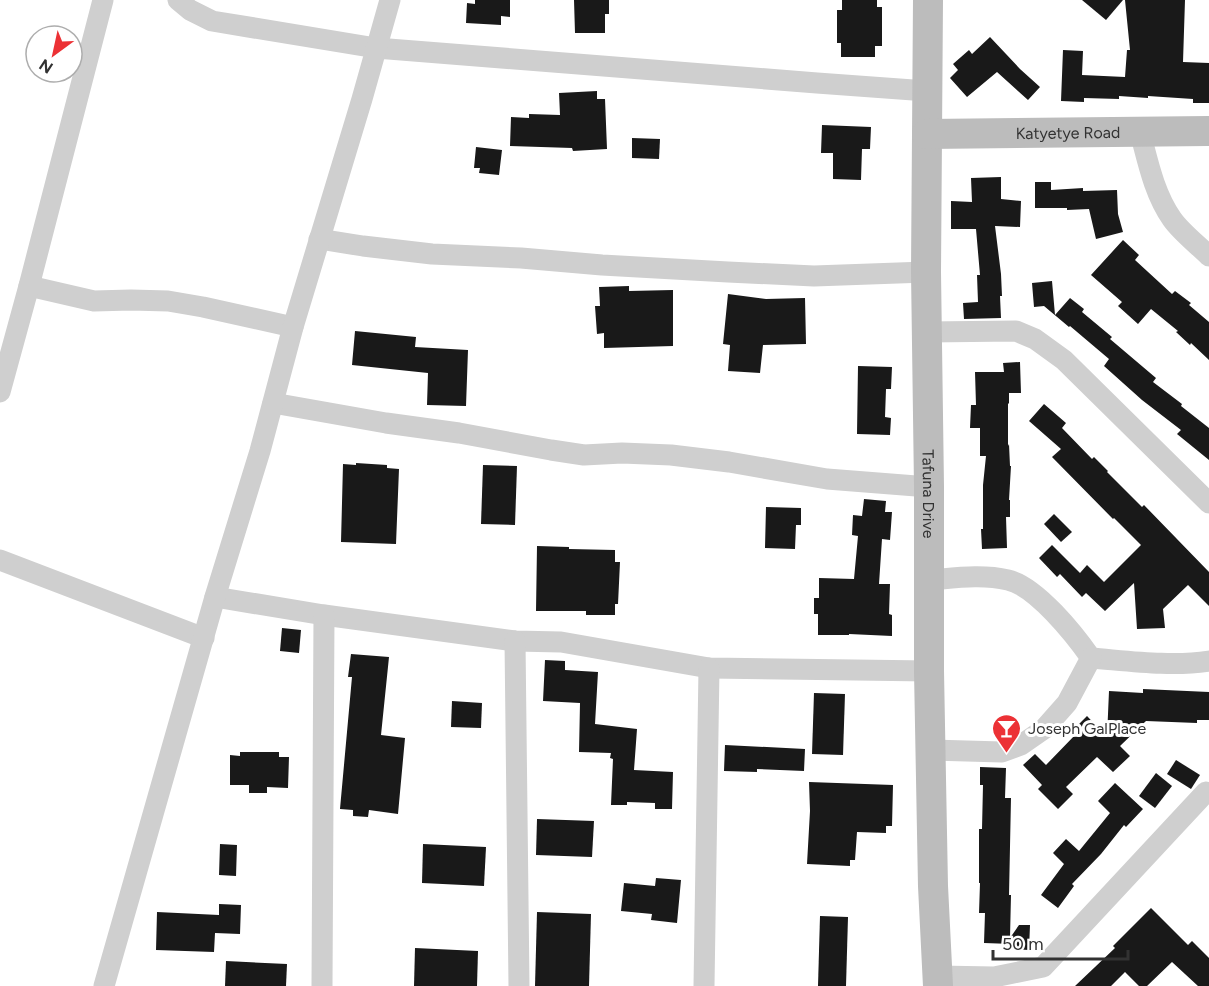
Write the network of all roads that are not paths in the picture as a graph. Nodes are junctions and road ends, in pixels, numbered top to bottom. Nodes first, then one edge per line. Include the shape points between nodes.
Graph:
1 (103, 0) edge
2 (178, 0) edge
3 (390, 0) edge
4 (928, 0) edge
5 (376, 48) junction
6 (927, 91) junction
7 (1209, 130) edge
8 (1140, 132) junction
9 (927, 134) junction
10 (319, 239) junction
11 (1209, 256) edge
12 (926, 272) junction
13 (29, 286) junction
14 (293, 327) junction
15 (927, 332) junction
16 (0, 392) edge
17 (273, 403) junction
18 (929, 487) junction
19 (1209, 503) edge
20 (0, 560) edge
21 (929, 580) junction
22 (215, 597) junction
23 (324, 615) junction
24 (204, 638) junction
25 (515, 641) junction
26 (1091, 658) junction
27 (1209, 661) edge
28 (709, 668) junction
29 (929, 671) junction
30 (931, 750) junction
31 (1206, 792) dead end
32 (938, 981) edge
33 (104, 986) edge
34 (322, 986) edge
35 (519, 986) edge
36 (704, 986) edge

1 - 13 street
2 - 5 street via 212,21
3 - 5 street
4 - 6 main road, Tafuna Drive
5 - 6 street
5 - 10 street
6 - 9 main road, Tafuna Drive
7 - 8 main road, Katyetye Road
8 - 9 main road, Katyetye Road
8 - 11 street via 1160,199 1173,221
9 - 12 main road, Tafuna Drive
10 - 12 street via 432,254 728,272 814,276
10 - 14 street
12 - 15 main road, Tafuna Drive
13 - 14 street via 94,301 180,303
13 - 16 street
14 - 17 street
15 - 18 main road, Tafuna Drive
15 - 19 street via 1016,331 1035,339 1064,360
17 - 18 street via 584,455 671,455 827,479
17 - 22 street
18 - 21 main road, Tafuna Drive
20 - 24 street
21 - 26 street via 1009,580 1041,601
21 - 29 main road, Tafuna Drive
22 - 23 street
22 - 24 street
23 - 25 street
23 - 34 street
24 - 33 street
25 - 28 street via 561,642
25 - 35 street
26 - 27 street
26 - 30 street via 1067,703 1044,729 1021,745 1002,752
28 - 29 street
28 - 36 street
29 - 30 main road, Tafuna Drive
30 - 32 main road, Tafuna Drive
31 - 32 street via 1042,967 994,977

